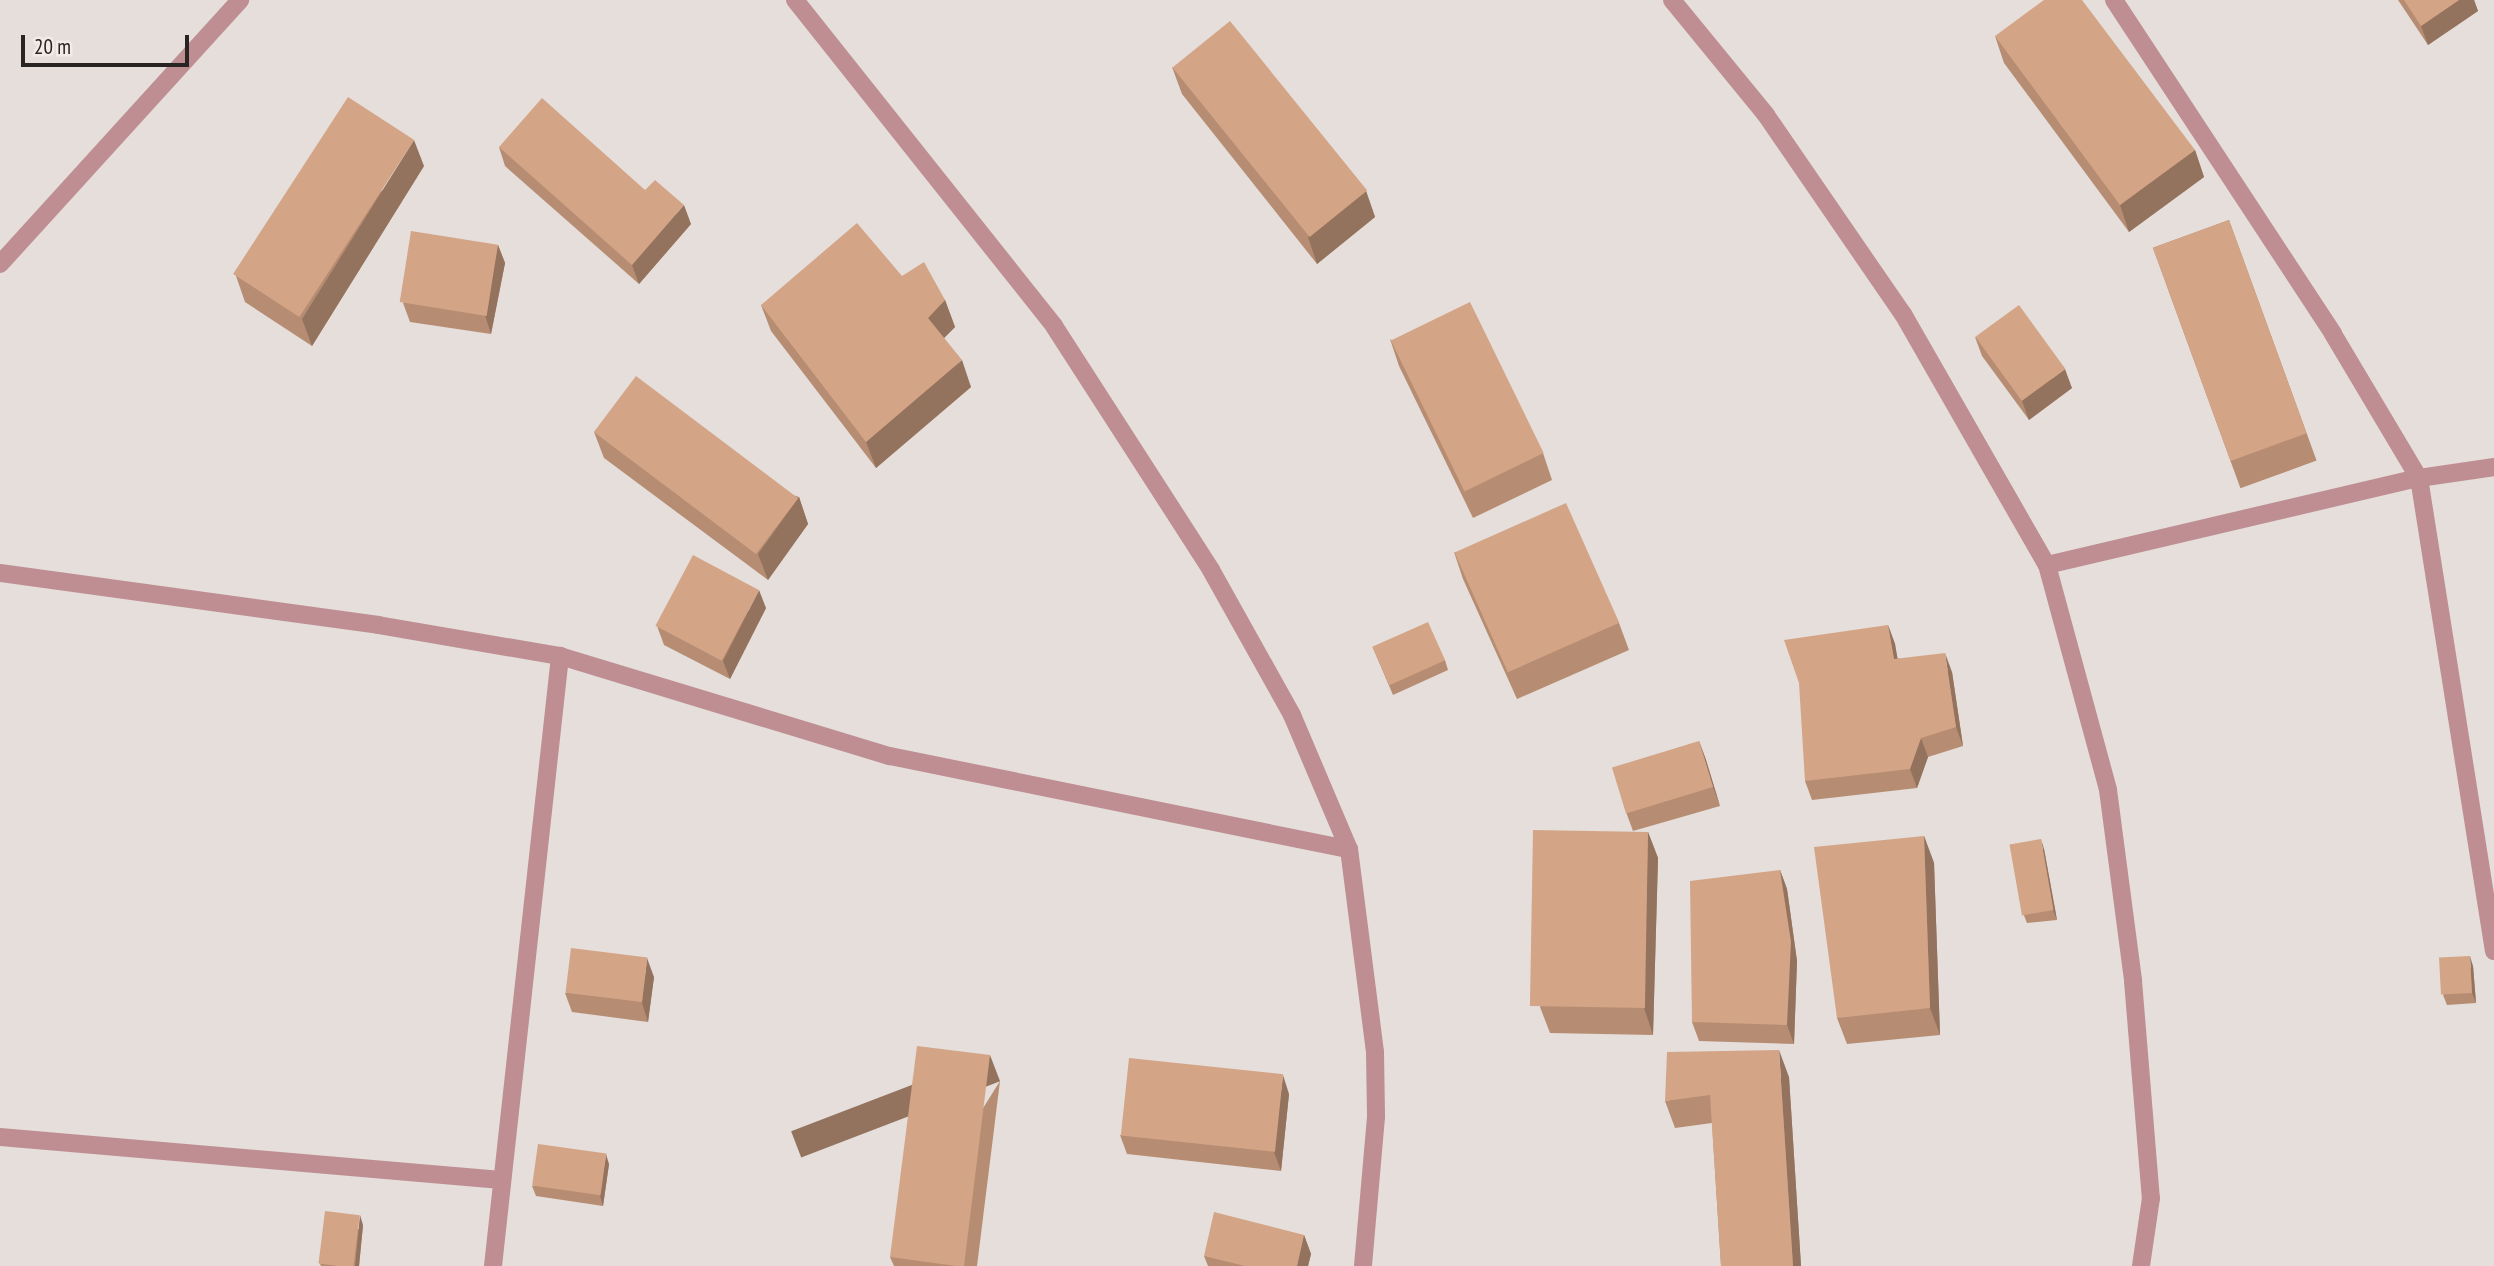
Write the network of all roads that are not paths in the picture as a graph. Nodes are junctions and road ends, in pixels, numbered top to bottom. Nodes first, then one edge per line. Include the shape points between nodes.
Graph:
1 (240, 0) edge
2 (795, 0) edge
3 (1672, 0) edge
4 (2114, 0) edge
5 (0, 264) edge
6 (2494, 467) edge
7 (2418, 478) junction
8 (2047, 565) junction
9 (0, 573) edge
10 (560, 656) junction
11 (1349, 849) junction
12 (2494, 951) edge
13 (0, 1137) edge
14 (501, 1180) junction
15 (493, 1266) edge
16 (1363, 1266) edge
17 (2141, 1266) edge

1 - 5 street
2 - 11 street via 1054,326 1211,570 1292,715
3 - 8 street via 1766,115 1903,314
4 - 7 street via 2333,334
6 - 7 street
7 - 8 street
7 - 12 street
8 - 17 street via 2108,790 2133,981 2151,1198
9 - 10 street via 378,625
10 - 11 street via 890,756
10 - 14 street
11 - 16 street via 1375,1052 1376,1117
13 - 14 street
14 - 15 street

